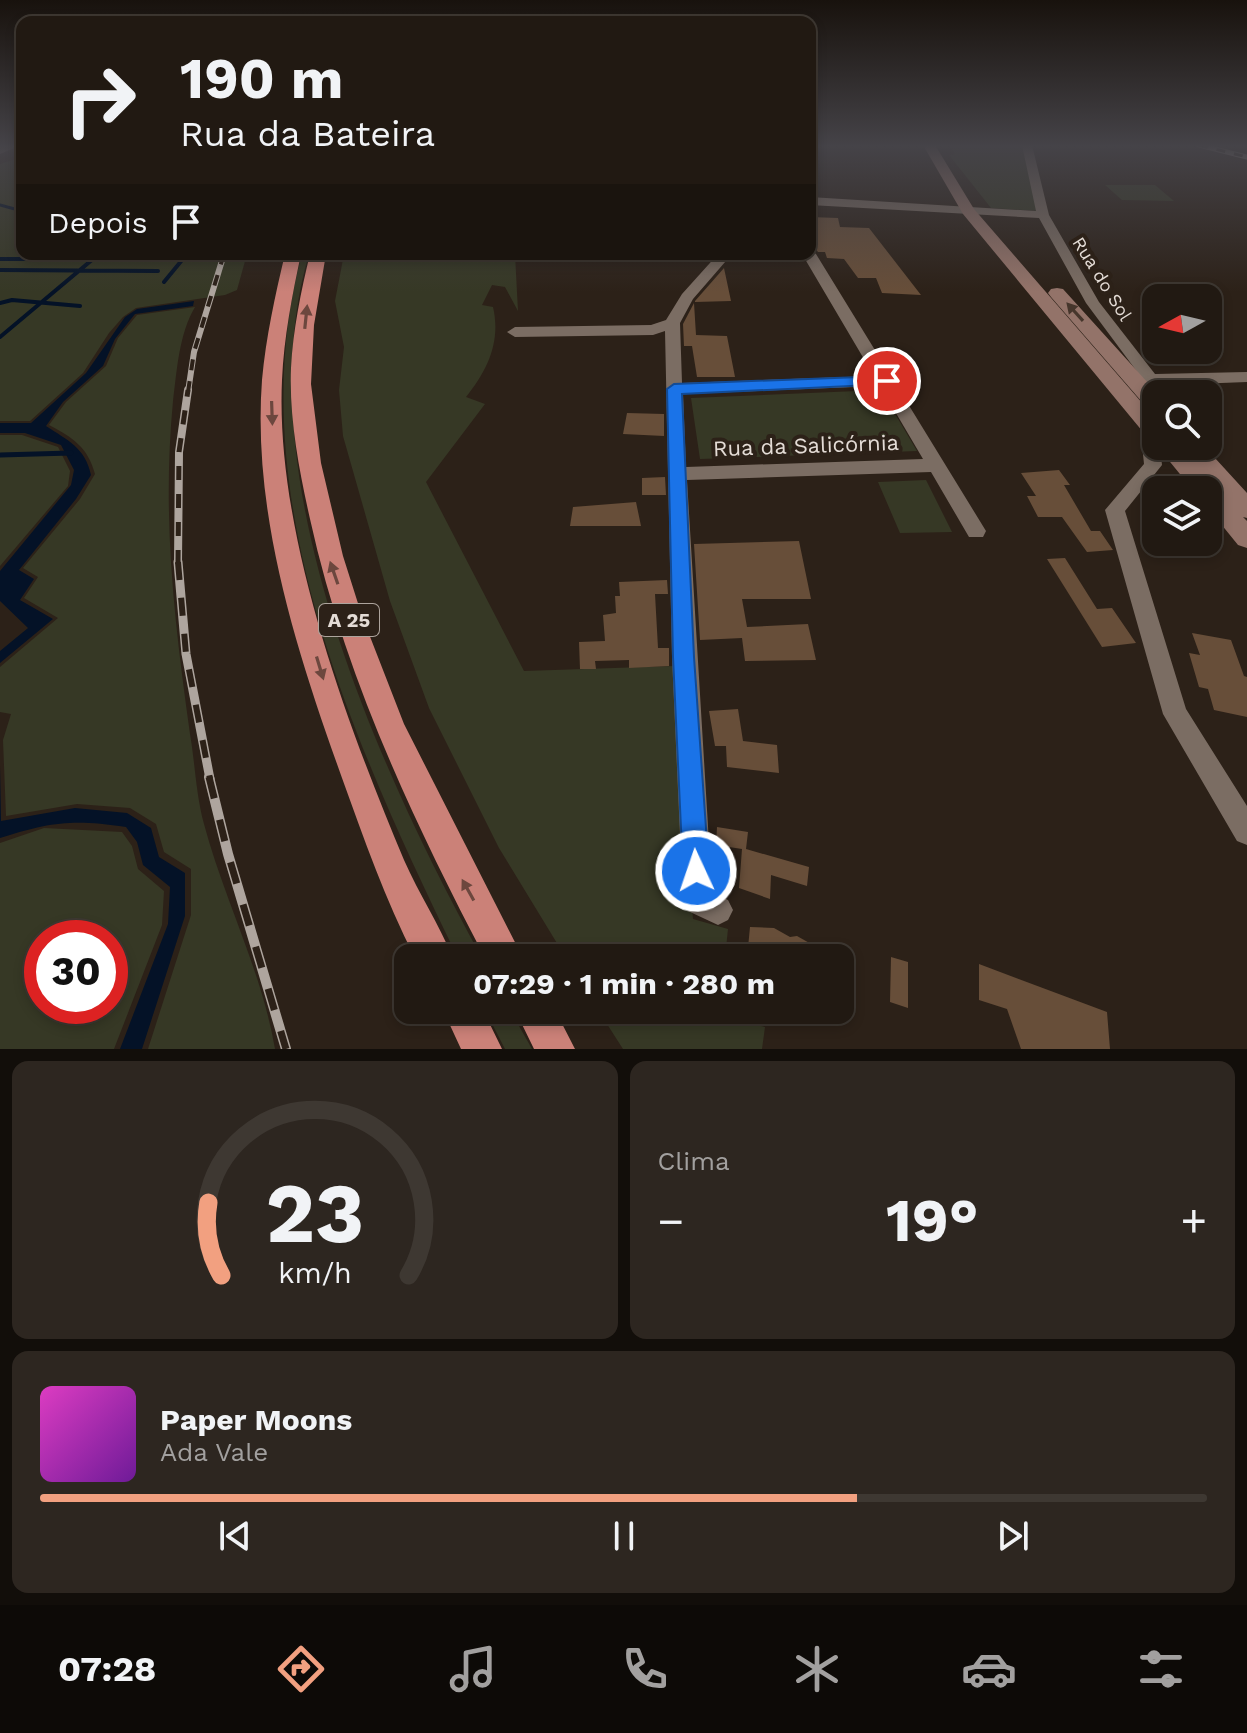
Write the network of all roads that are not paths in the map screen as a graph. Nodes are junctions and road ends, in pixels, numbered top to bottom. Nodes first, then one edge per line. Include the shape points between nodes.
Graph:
1 (964, 194) edge
2 (969, 194) edge
3 (1038, 194) edge
4 (816, 201) edge
5 (976, 211) junction
6 (1043, 215) junction
7 (291, 260) edge
8 (317, 260) edge
9 (720, 260) edge
10 (813, 260) edge
11 (672, 323) junction
12 (515, 332) dead end
13 (1247, 369) edge
14 (1247, 377) edge
15 (1142, 378) junction
16 (1109, 379) junction
17 (887, 381) junction
18 (674, 389) junction
19 (1142, 410) edge
20 (1153, 460) edge
21 (1180, 460) edge
22 (1204, 460) edge
23 (937, 465) junction
24 (677, 474) junction
25 (1194, 476) edge
26 (1222, 509) edge
27 (1247, 509) edge
28 (976, 531) dead end
29 (1247, 538) edge
30 (1247, 831) edge
31 (718, 910) dead end
32 (428, 944) edge
33 (497, 944) edge
34 (469, 1024) edge
35 (542, 1024) edge
36 (482, 1049) edge
37 (555, 1049) edge

1 - 5 street
2 - 5 street
3 - 6 street, Rua do Sol
4 - 5 street
5 - 6 street
15 -> 5 street
5 - 16 street
6 - 15 street, Rua do Sol
7 -> 32 highway, A 25 via 280,296 271,374 274,461 292,575 331,703 398,887
33 -> 8 highway, A 25 via 447,852 371,685 329,558 308,453 301,369
9 - 11 street
10 - 17 street
11 - 12 street via 653,330
11 - 18 street
13 - 15 street
14 - 15 street
15 - 16 street
16 - 19 street
17 - 18 street
17 - 23 street
18 - 24 street
20 - 30 street via 1115,510 1175,714
21 - 25 street
22 - 27 street
23 - 24 street, Rua da Salicórnia
23 - 28 street
24 - 31 street via 698,901
26 - 29 street
34 - 36 highway
35 - 37 highway

